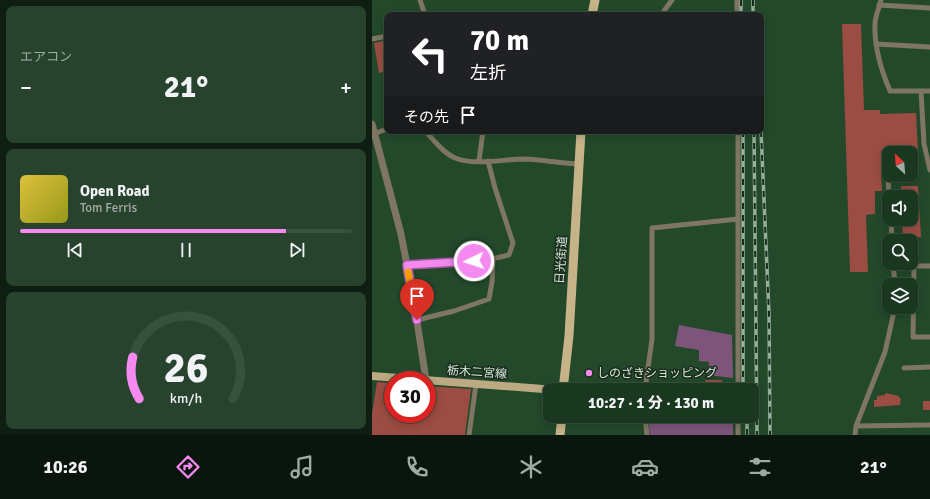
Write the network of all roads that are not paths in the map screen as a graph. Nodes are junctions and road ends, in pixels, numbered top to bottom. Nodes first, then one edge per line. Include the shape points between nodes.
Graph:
1 (420, 0) edge
2 (595, 0) edge
3 (672, 0) edge
4 (737, 0) edge
5 (880, 3) edge
6 (930, 8) edge
7 (424, 12) edge
8 (593, 12) edge
9 (663, 12) edge
10 (737, 12) edge
11 (384, 37) edge
12 (372, 39) edge
13 (876, 44) junction
14 (930, 47) edge
15 (921, 91) junction
16 (930, 91) edge
17 (372, 124) edge
18 (384, 130) edge
19 (373, 133) edge
20 (428, 134) edge
21 (483, 134) edge
22 (581, 134) edge
23 (738, 134) edge
24 (479, 161) junction
25 (488, 161) junction
26 (580, 164) junction
27 (930, 167) edge
28 (738, 220) junction
29 (493, 259) junction
30 (407, 265) junction
31 (930, 266) edge
32 (893, 314) edge
33 (417, 320) junction
34 (930, 337) edge
35 (930, 367) edge
36 (904, 368) dead end
37 (425, 371) edge
38 (372, 376) edge
39 (384, 377) edge
40 (436, 381) edge
41 (564, 383) edge
42 (646, 383) edge
43 (738, 383) edge
44 (476, 384) junction
45 (543, 389) edge
46 (561, 423) edge
47 (646, 423) edge
48 (738, 423) edge
49 (930, 425) edge
50 (856, 426) junction
51 (469, 435) edge
52 (560, 435) edge
53 (647, 435) edge
54 (738, 435) edge
55 (855, 435) edge

1 - 7 street
2 - 8 highway
3 - 9 street
4 - 10 street
5 - 6 street
5 - 13 street via 875,23
11 - 12 street
13 - 14 street
13 - 15 street via 881,70 890,92
15 - 16 street
15 - 27 street via 924,144
17 - 19 street
18 - 19 street
19 - 30 street
20 - 24 street via 452,156
21 - 24 street
22 - 26 highway, 日光街道
23 - 28 street
24 - 25 street
25 - 26 street via 523,159
25 - 29 street via 512,243 509,255
26 - 41 highway, 日光街道
28 - 42 street via 652,228 652,340
28 - 43 street
29 - 30 street
29 - 33 street via 489,299
30 - 33 street
31 - 34 street via 914,266 913,337
32 - 50 street via 885,352
33 - 37 street
35 - 36 street
38 - 39 main road, 栃木二宮線
40 - 44 main road, 栃木二宮線
44 - 45 main road, 栃木二宮線
44 - 51 street
46 - 52 highway
47 - 53 street
48 - 54 street
49 - 50 street
50 - 55 street

